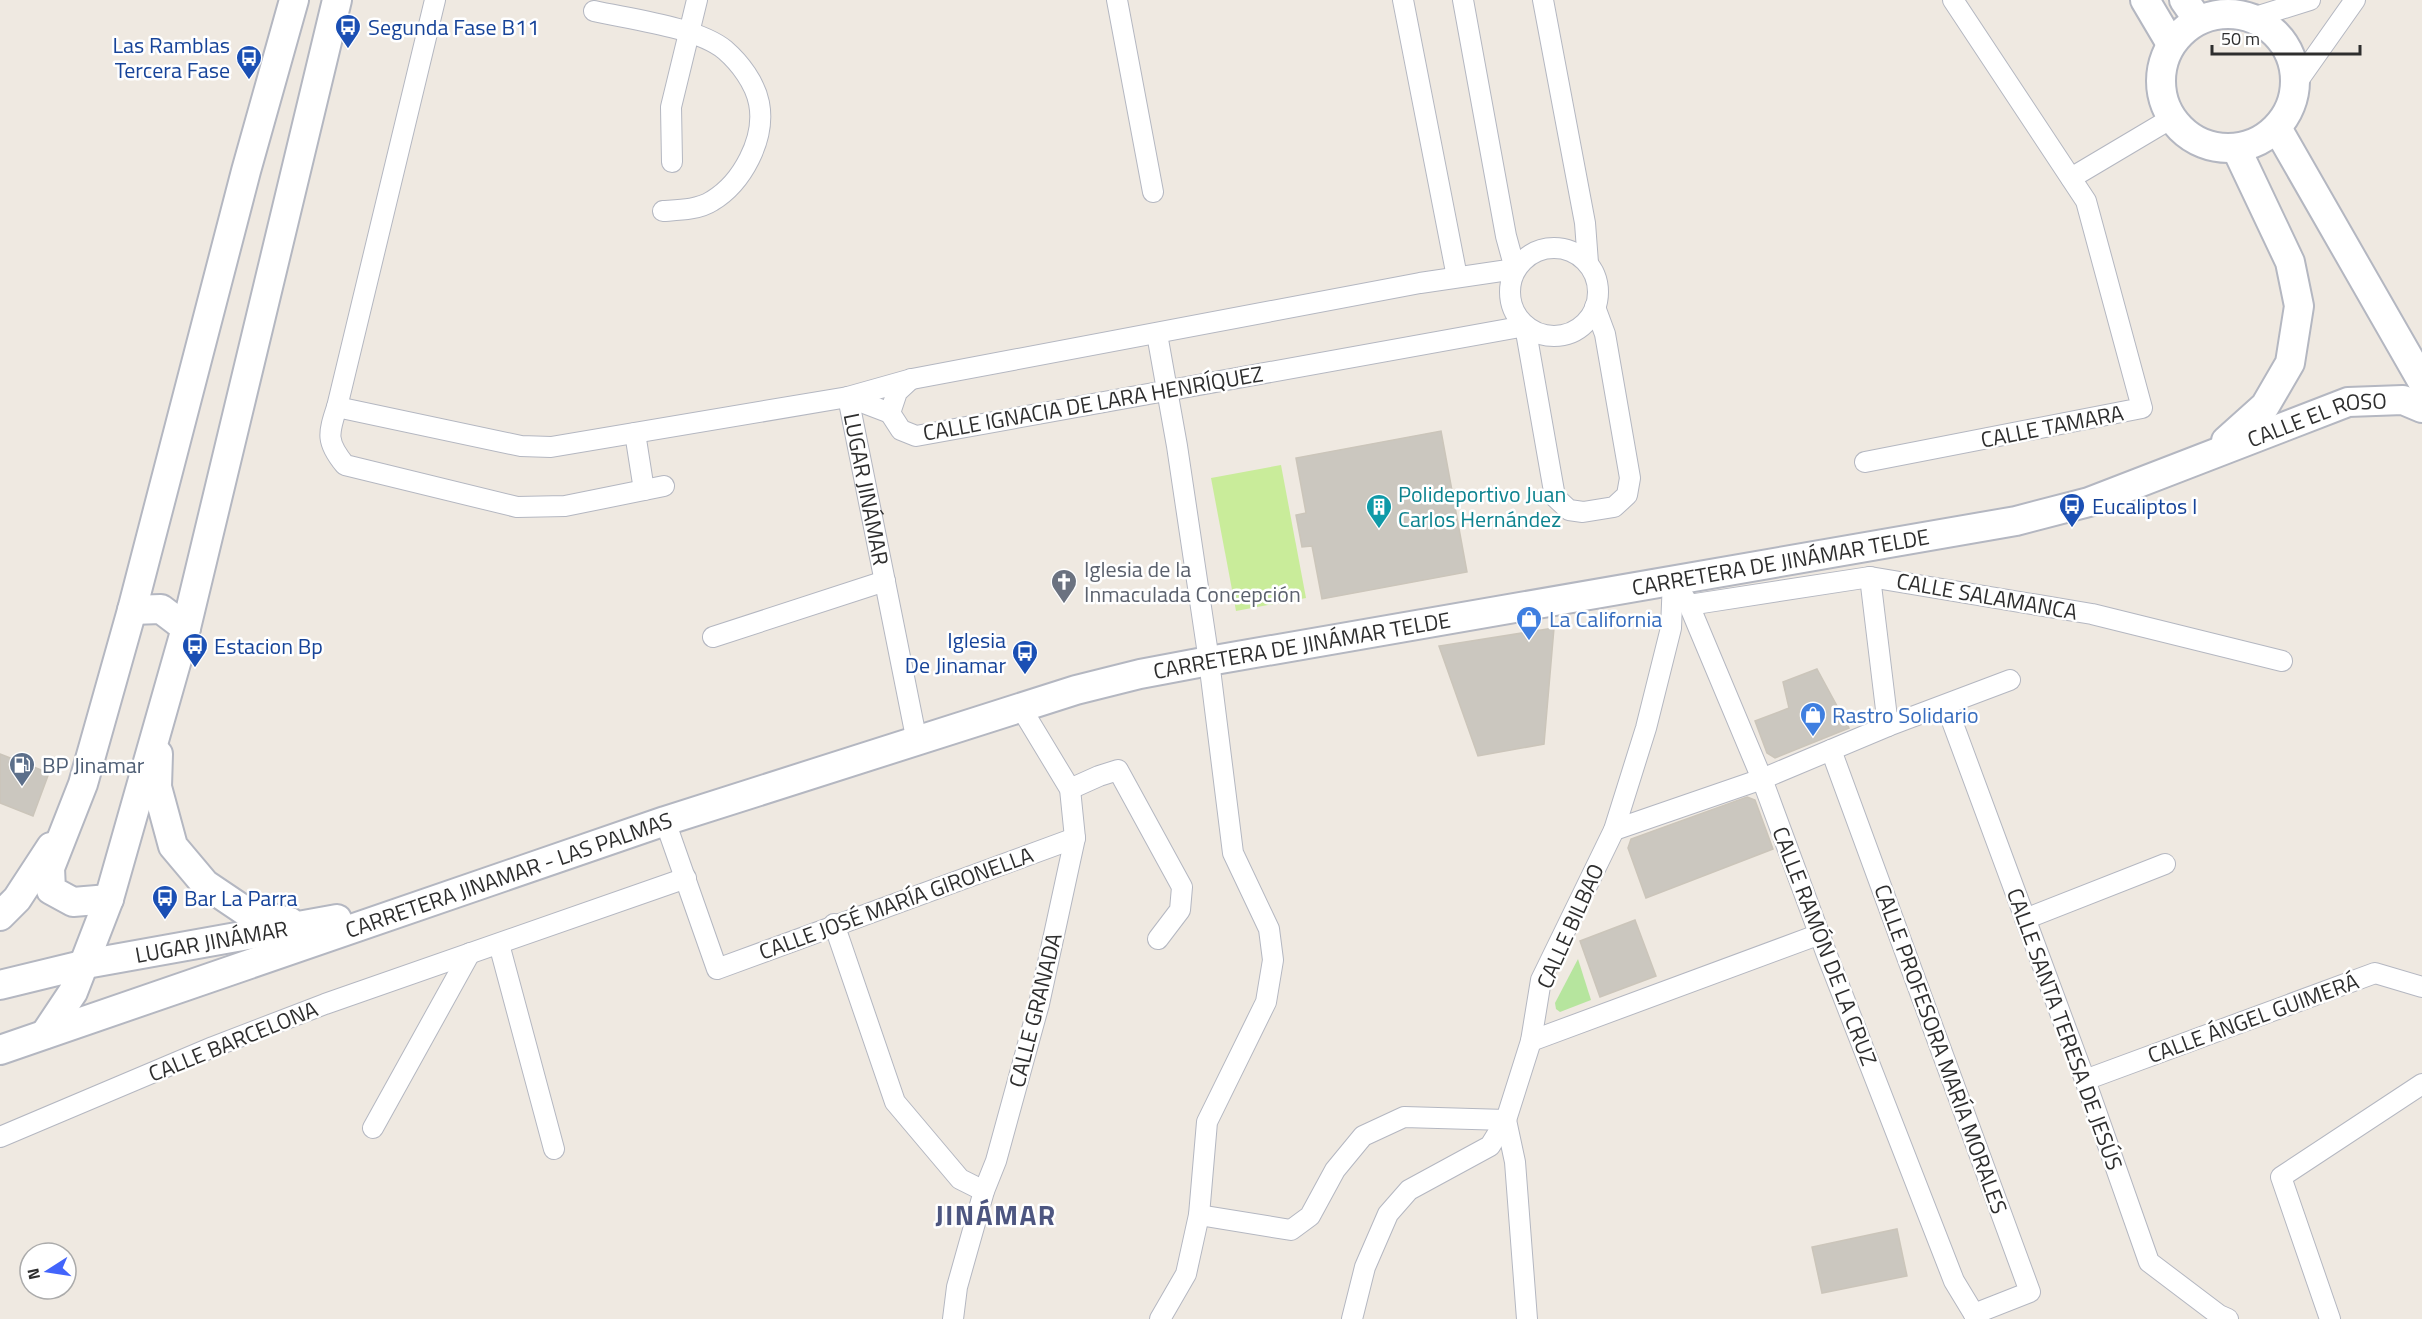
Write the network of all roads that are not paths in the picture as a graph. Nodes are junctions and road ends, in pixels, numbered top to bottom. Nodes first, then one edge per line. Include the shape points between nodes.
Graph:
1 (294, 0) edge
2 (337, 0) edge
3 (435, 0) edge
4 (697, 0) edge
5 (1117, 0) edge
6 (1403, 0) edge
7 (1463, 0) edge
8 (1543, 0) edge
9 (1953, 0) edge
10 (2145, 0) edge
11 (2310, 0) edge
12 (2355, 0) edge
13 (2191, 10) edge
14 (594, 11) dead end
15 (2252, 18) junction
16 (689, 32) junction
17 (2171, 44) junction
18 (2295, 86) junction
19 (2172, 118) junction
20 (2277, 128) junction
21 (2236, 148) junction
22 (672, 162) dead end
23 (2071, 178) junction
24 (1153, 192) dead end
25 (663, 211) dead end
26 (1588, 263) junction
27 (1515, 269) junction
28 (1457, 277) junction
29 (1595, 307) junction
30 (1525, 326) junction
31 (1157, 334) junction
32 (912, 379) junction
33 (2422, 381) edge
34 (1167, 391) junction
35 (848, 398) junction
36 (337, 407) junction
37 (2422, 408) edge
38 (890, 413) junction
39 (635, 433) junction
40 (2214, 452) junction
41 (1865, 462) dead end
42 (664, 486) dead end
43 (644, 490) junction
44 (1870, 577) junction
45 (1673, 580) junction
46 (885, 581) junction
47 (1689, 605) junction
48 (132, 610) junction
49 (186, 628) junction
50 (713, 637) dead end
51 (1209, 661) junction
52 (2282, 661) dead end
53 (2010, 680) dead end
54 (165, 695) junction
55 (1946, 705) junction
56 (1021, 708) junction
57 (1888, 726) junction
58 (916, 742) junction
59 (1831, 750) junction
60 (1762, 779) junction
61 (1070, 789) junction
62 (665, 820) junction
63 (64, 828) junction
64 (1614, 830) junction
65 (1075, 838) junction
66 (2165, 864) dead end
67 (686, 878) junction
68 (109, 898) junction
69 (425, 904) junction
70 (0, 916) edge
71 (2025, 919) junction
72 (834, 924) junction
73 (301, 925) junction
74 (1820, 934) junction
75 (1158, 939) dead end
76 (499, 944) junction
77 (470, 953) junction
78 (86, 964) junction
79 (0, 985) edge
80 (2422, 987) edge
81 (45, 1034) junction
82 (1531, 1041) junction
83 (0, 1050) edge
84 (2085, 1080) junction
85 (2422, 1084) edge
86 (1506, 1120) junction
87 (373, 1128) dead end
88 (0, 1137) edge
89 (554, 1149) dead end
90 (984, 1191) junction
91 (1199, 1215) junction
92 (1976, 1316) edge
93 (953, 1319) edge
94 (1160, 1319) edge
95 (1352, 1319) edge
96 (1527, 1319) edge
97 (2228, 1319) edge
98 (2331, 1319) edge

1 - 48 main road
2 - 49 main road
3 - 36 street
4 - 16 street
5 - 24 street
6 - 28 street
7 - 27 street
8 - 26 street via 1585,223
9 - 23 street, CALLE TAMARA
10 - 17 main road
11 - 15 street
12 - 18 street
13 - 15 main road
13 - 17 main road
14 - 16 street
15 - 18 main road via 2271,28 2285,44 2294,64
16 - 22 street via 671,107
16 - 25 street via 723,49 745,71 759,103 759,128 753,150 735,183 711,202
17 - 19 main road via 2163,62 2161,81
18 - 20 main road via 2290,108
19 - 21 main road via 2189,136 2211,146
19 - 23 street
20 - 21 main road via 2258,142
20 - 33 main road
21 - 40 main road via 2290,262 2298,306 2290,363 2265,406
23 - 41 street, CALLE TAMARA via 2086,201 2142,408
26 - 27 street via 1570,250 1550,247 1530,254
26 - 29 street via 1598,292
27 - 28 street
27 - 30 street via 1509,289 1513,309
28 - 31 street
29 - 30 street via 1583,324 1565,334 1544,335
29 - 30 street via 1605,334 1630,478 1627,495 1614,507 1569,510 1555,497
30 - 34 street, CALLE IGNACIA DE LARA HENRÍQUEZ
31 - 32 street
31 - 34 street
32 - 35 street
32 - 38 street, CALLE IGNACIA DE LARA HENRÍQUEZ via 897,392
34 - 38 street, CALLE IGNACIA DE LARA HENRÍQUEZ via 916,436 901,430
34 - 51 street
35 - 38 street
35 - 39 street
35 - 46 street, LUGAR JINÁMAR
36 - 39 street via 522,446 551,447
36 - 43 street via 328,432 333,450 345,465 518,507 565,506
37 - 40 main road, CALLE EL ROSO via 2403,400 2348,402
39 - 43 street
40 - 45 main road, CARRETERA DE JINÁMAR TELDE via 2089,502 2016,521
42 - 43 street
44 - 47 street, CALLE SALAMANCA
44 - 52 street, CALLE SALAMANCA via 2092,614
44 - 57 street
45 - 47 street, CALLE RAMÓN DE LA CRUZ
45 - 51 main road, CARRETERA DE JINÁMAR TELDE
45 - 64 street, CALLE BILBAO via 1671,628 1646,728
46 - 50 street, LUGAR JINÁMAR
46 - 58 street, LUGAR JINÁMAR
47 - 60 street, CALLE RAMÓN DE LA CRUZ
48 - 49 main road via 161,609
48 - 63 main road via 83,784
49 - 54 main road
51 - 56 main road, CARRETERA DE JINÁMAR TELDE via 1076,690
51 - 91 street via 1233,853 1269,929 1273,960 1266,1002 1207,1122
53 - 55 street
54 - 68 main road
54 - 73 main road via 157,787 173,846 205,884 248,912
55 - 57 street
55 - 71 street, CALLE SANTA TERESA DE JESÚS
56 - 58 main road, CARRETERA JINAMAR - LAS PALMAS
56 - 61 street, CALLE GRANADA
57 - 59 street
58 - 62 main road, CARRETERA JINAMAR - LAS PALMAS
59 - 60 street
59 - 92 street, CALLE PROFESORA MARÍA MORALES via 2030,1292
60 - 64 street
60 - 74 street, CALLE RAMÓN DE LA CRUZ
61 - 65 street, CALLE GRANADA
61 - 75 street via 1118,770 1182,888 1180,910
62 - 67 street
62 - 69 main road, CARRETERA JINAMAR - LAS PALMAS
63 - 68 main road via 50,867 51,890 73,902
63 - 70 main road
64 - 82 street, CALLE BILBAO via 1541,980
65 - 72 street, CALLE JOSÉ MARÍA GIRONELLA
65 - 90 street, CALLE GRANADA via 1039,1004 996,1161
66 - 71 street
67 - 72 street, CALLE JOSÉ MARÍA GIRONELLA via 717,969
67 - 76 street, CALLE BARCELONA
68 - 78 main road
69 - 73 main road, LUGAR JINÁMAR
69 - 81 main road, CARRETERA JINAMAR - LAS PALMAS
71 - 84 street, CALLE SANTA TERESA DE JESÚS
72 - 90 street via 895,1102 960,1179
73 - 78 main road, LUGAR JINÁMAR
74 - 82 street
74 - 92 street, CALLE RAMÓN DE LA CRUZ via 1954,1281
76 - 77 street, CALLE BARCELONA
76 - 89 street
77 - 87 street
77 - 88 street, CALLE BARCELONA via 213,1047
78 - 79 main road, LUGAR JINÁMAR
78 - 81 main road via 74,992
80 - 84 street, CALLE ÁNGEL GUIMERÁ via 2374,973
81 - 83 main road, CARRETERA JINAMAR - LAS PALMAS
82 - 86 street, CALLE BILBAO
84 - 97 street, CALLE SANTA TERESA DE JESÚS via 2149,1262
85 - 98 street via 2281,1177
86 - 91 street via 1404,1117 1363,1136 1335,1170 1310,1216 1291,1230
86 - 95 street, CALLE BILBAO via 1490,1146 1409,1190 1388,1214 1365,1268
86 - 96 street via 1515,1162
90 - 93 street, CALLE GRANADA via 957,1287
91 - 94 street via 1186,1274

